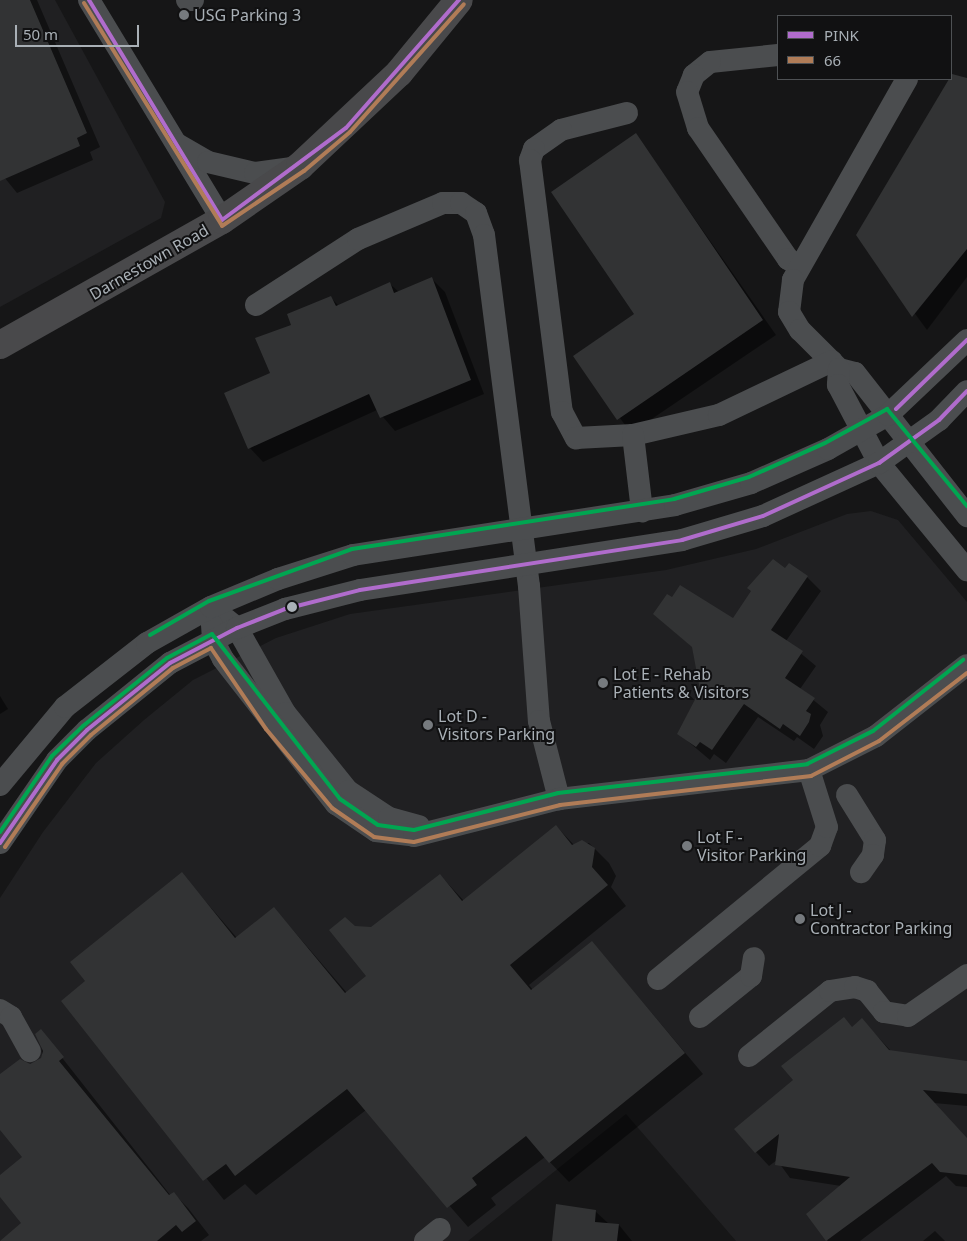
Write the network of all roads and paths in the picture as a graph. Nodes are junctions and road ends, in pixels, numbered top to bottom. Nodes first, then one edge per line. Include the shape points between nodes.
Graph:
1 (89, 0) edge
2 (187, 0) edge
3 (193, 0) edge
4 (460, 0) edge
5 (777, 55) edge
6 (906, 80) edge
7 (627, 112) dead end
8 (176, 144) junction
9 (300, 166) junction
10 (222, 220) junction
11 (800, 266) junction
12 (256, 305) dead end
13 (967, 340) edge
14 (0, 345) edge
15 (836, 365) junction
16 (967, 391) edge
17 (888, 415) junction
18 (861, 433) junction
19 (633, 435) junction
20 (909, 442) junction
21 (879, 463) junction
22 (642, 511) junction
23 (967, 516) edge
24 (520, 530) junction
25 (526, 565) junction
26 (967, 570) edge
27 (211, 607) junction
28 (237, 628) junction
29 (213, 640) junction
30 (967, 665) edge
31 (809, 770) junction
32 (0, 786) edge
33 (846, 795) dead end
34 (559, 799) junction
35 (438, 830) junction
36 (0, 843) edge
37 (861, 872) dead end
38 (754, 958) dead end
39 (967, 975) edge
40 (658, 980) dead end
41 (700, 1017) dead end
42 (6, 1019) edge
43 (26, 1054) dead end
44 (749, 1056) dead end

1 - 8 street
2 - 3 street
4 - 9 main road, Darnestown Road via 399,73
5 - 11 street via 710,62 694,75 687,92 698,128 788,259
6 - 11 street
7 - 19 street via 561,130 534,149 530,160 567,426 576,438
8 - 9 street via 208,162 255,173
8 - 10 street
9 - 10 main road, Darnestown Road
10 - 14 main road, Darnestown Road
11 - 15 street via 788,296 789,312 800,330
12 - 24 street via 358,239 443,203 469,206 484,235
13 - 17 street
15 - 17 street via 855,374
15 - 18 street via 838,385
15 - 19 street via 719,415
16 - 20 street
17 - 18 street
17 - 20 street
18 - 21 street
18 - 22 street via 751,483
19 - 22 street
20 - 21 street
20 - 23 street
21 - 25 street via 763,516 682,540
21 - 26 street
22 - 24 street
24 - 25 street
24 - 27 street via 353,555 278,579
25 - 28 street via 360,590 285,609
25 - 34 street via 539,721
27 - 28 street
27 - 29 street
27 - 32 street via 147,643 65,707
28 - 29 street
28 - 35 street via 286,713 348,791 389,818
29 - 35 street via 299,761 349,816 392,835 414,836
29 - 36 street via 170,663 87,730 57,760
30 - 31 street via 876,736
31 - 34 street
31 - 40 street via 827,827 820,846
33 - 37 street via 876,840 873,855
34 - 35 street
38 - 41 street via 751,976
39 - 44 street via 908,1016 884,1012 861,989 844,986 830,990
42 - 43 street

